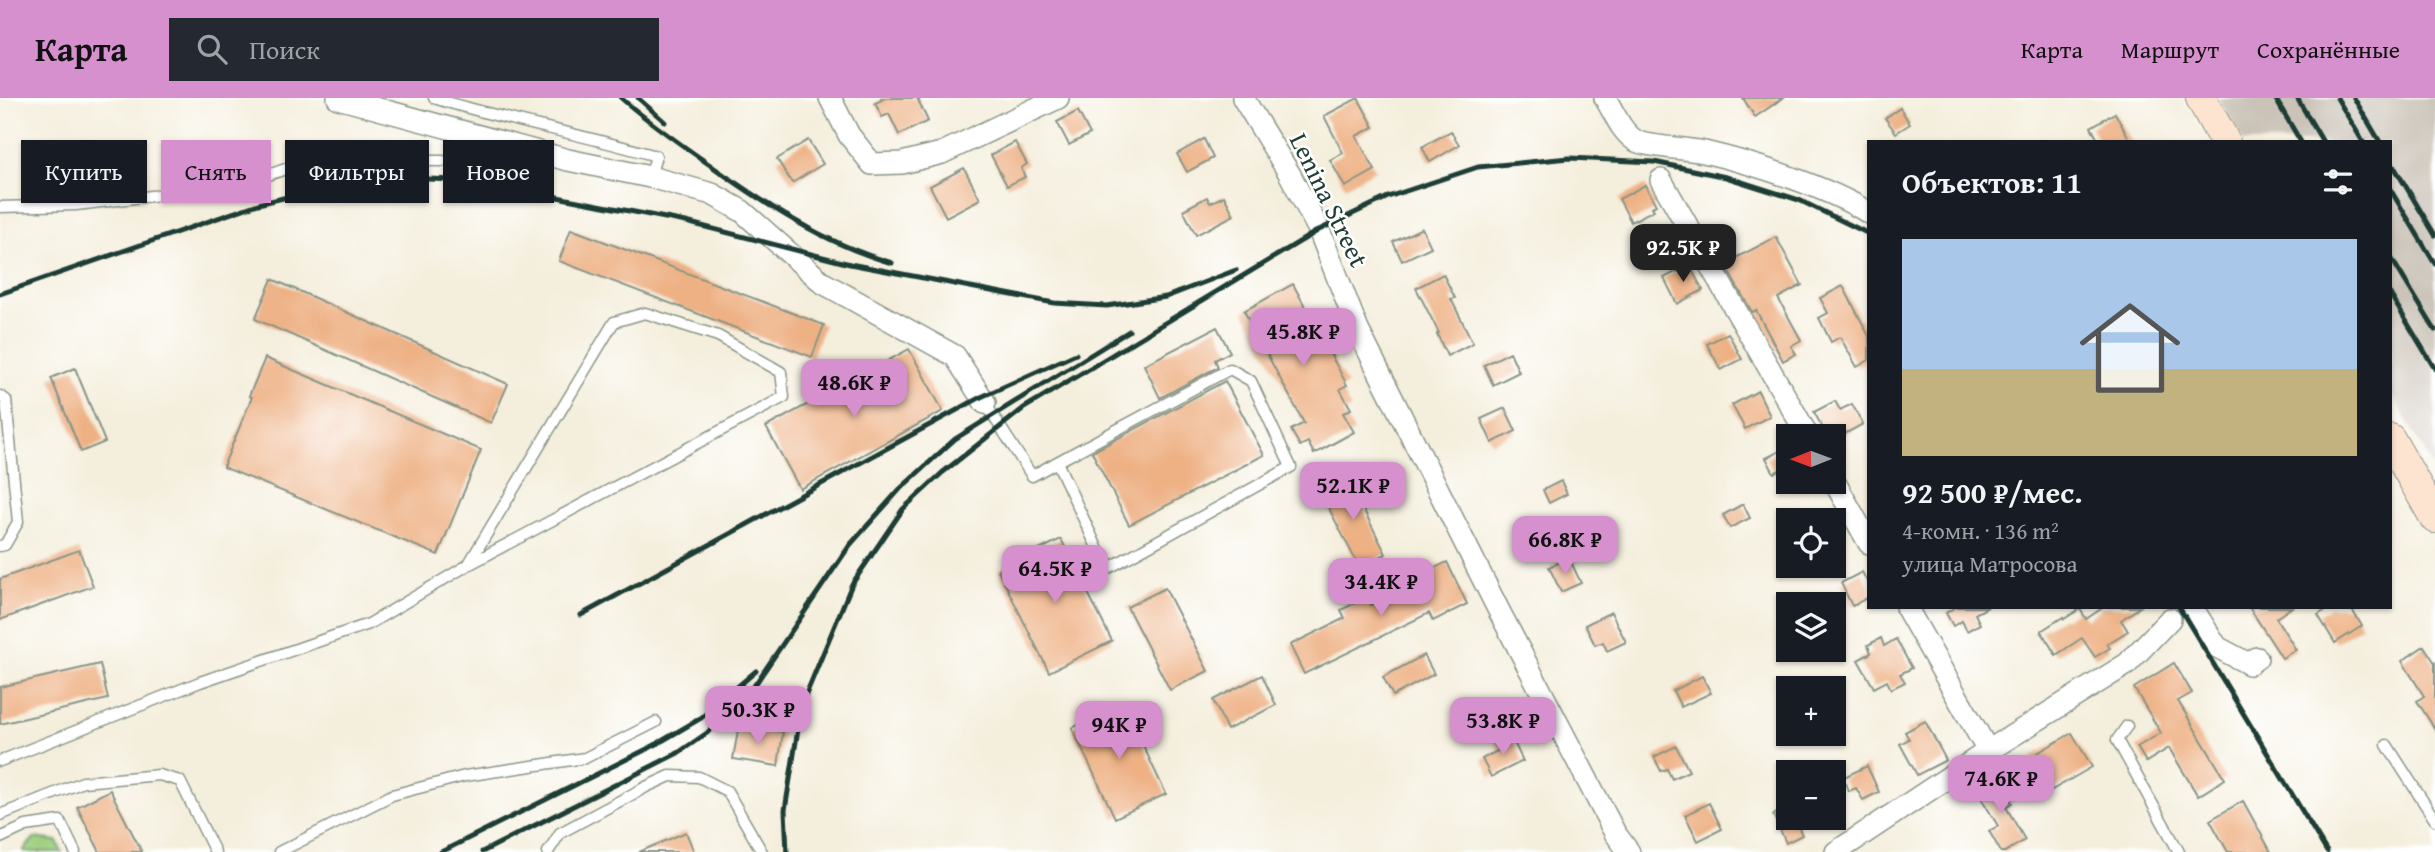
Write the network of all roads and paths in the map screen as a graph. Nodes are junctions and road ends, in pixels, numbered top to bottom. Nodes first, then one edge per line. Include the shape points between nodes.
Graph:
1 (338, 98) edge
2 (434, 98) edge
3 (830, 98) edge
4 (1058, 98) edge
5 (1243, 98) edge
6 (1605, 98) edge
7 (2201, 98) edge
8 (2224, 140) edge
9 (443, 161) dead end
10 (650, 177) junction
11 (1661, 180) dead end
12 (0, 207) edge
13 (1867, 212) edge
14 (0, 396) edge
15 (985, 403) joint
16 (1801, 424) edge
17 (2392, 443) edge
18 (1057, 462) junction
19 (1841, 494) edge
20 (2435, 518) edge
21 (1867, 539) edge
22 (0, 546) edge
23 (468, 565) junction
24 (1907, 609) edge
25 (2193, 609) edge
26 (2170, 619) dead end
27 (2257, 658) dead end
28 (656, 722) dead end
29 (2127, 726) dead end
30 (2387, 745) dead end
31 (1988, 751) junction
32 (0, 761) edge
33 (0, 815) edge
34 (2435, 820) edge
35 (0, 838) edge
36 (75, 852) edge
37 (215, 852) edge
38 (279, 852) edge
39 (548, 852) edge
40 (762, 852) edge
41 (1629, 852) edge
42 (1836, 852) edge
43 (2179, 852) edge

1 - 10 street via 568,160
2 - 10 lane via 656,156
3 - 4 street via 849,135 872,164 902,163 942,153
5 - 41 street, Lenina Street via 1319,230 1358,330 1498,610
6 - 13 street via 1637,143 1705,153 1758,168 1848,200
7 - 8 main road
9 - 12 lane via 312,160 236,186 76,205
10 - 15 street via 712,194 742,211 822,283 955,356
11 - 16 street
14 - 22 lane via 6,400 18,522
15 - 18 lane via 1032,476
17 - 20 main road
18 - 18 lane via 1230,369 1251,381 1291,467 1107,569
19 - 21 street
23 - 23 lane via 784,397 781,372 718,337 645,313 614,323
23 - 32 lane via 369,624 200,682
24 - 31 street
25 - 27 street via 2217,647 2249,664
26 - 31 street via 2127,664
28 - 38 lane via 585,758 464,776 392,795
29 - 43 lane via 2117,740
30 - 34 lane
31 - 42 street
33 - 37 lane via 83,782 159,775 180,781
35 - 36 lane via 26,826 60,821
39 - 40 lane via 560,833 670,776 699,777 727,791

